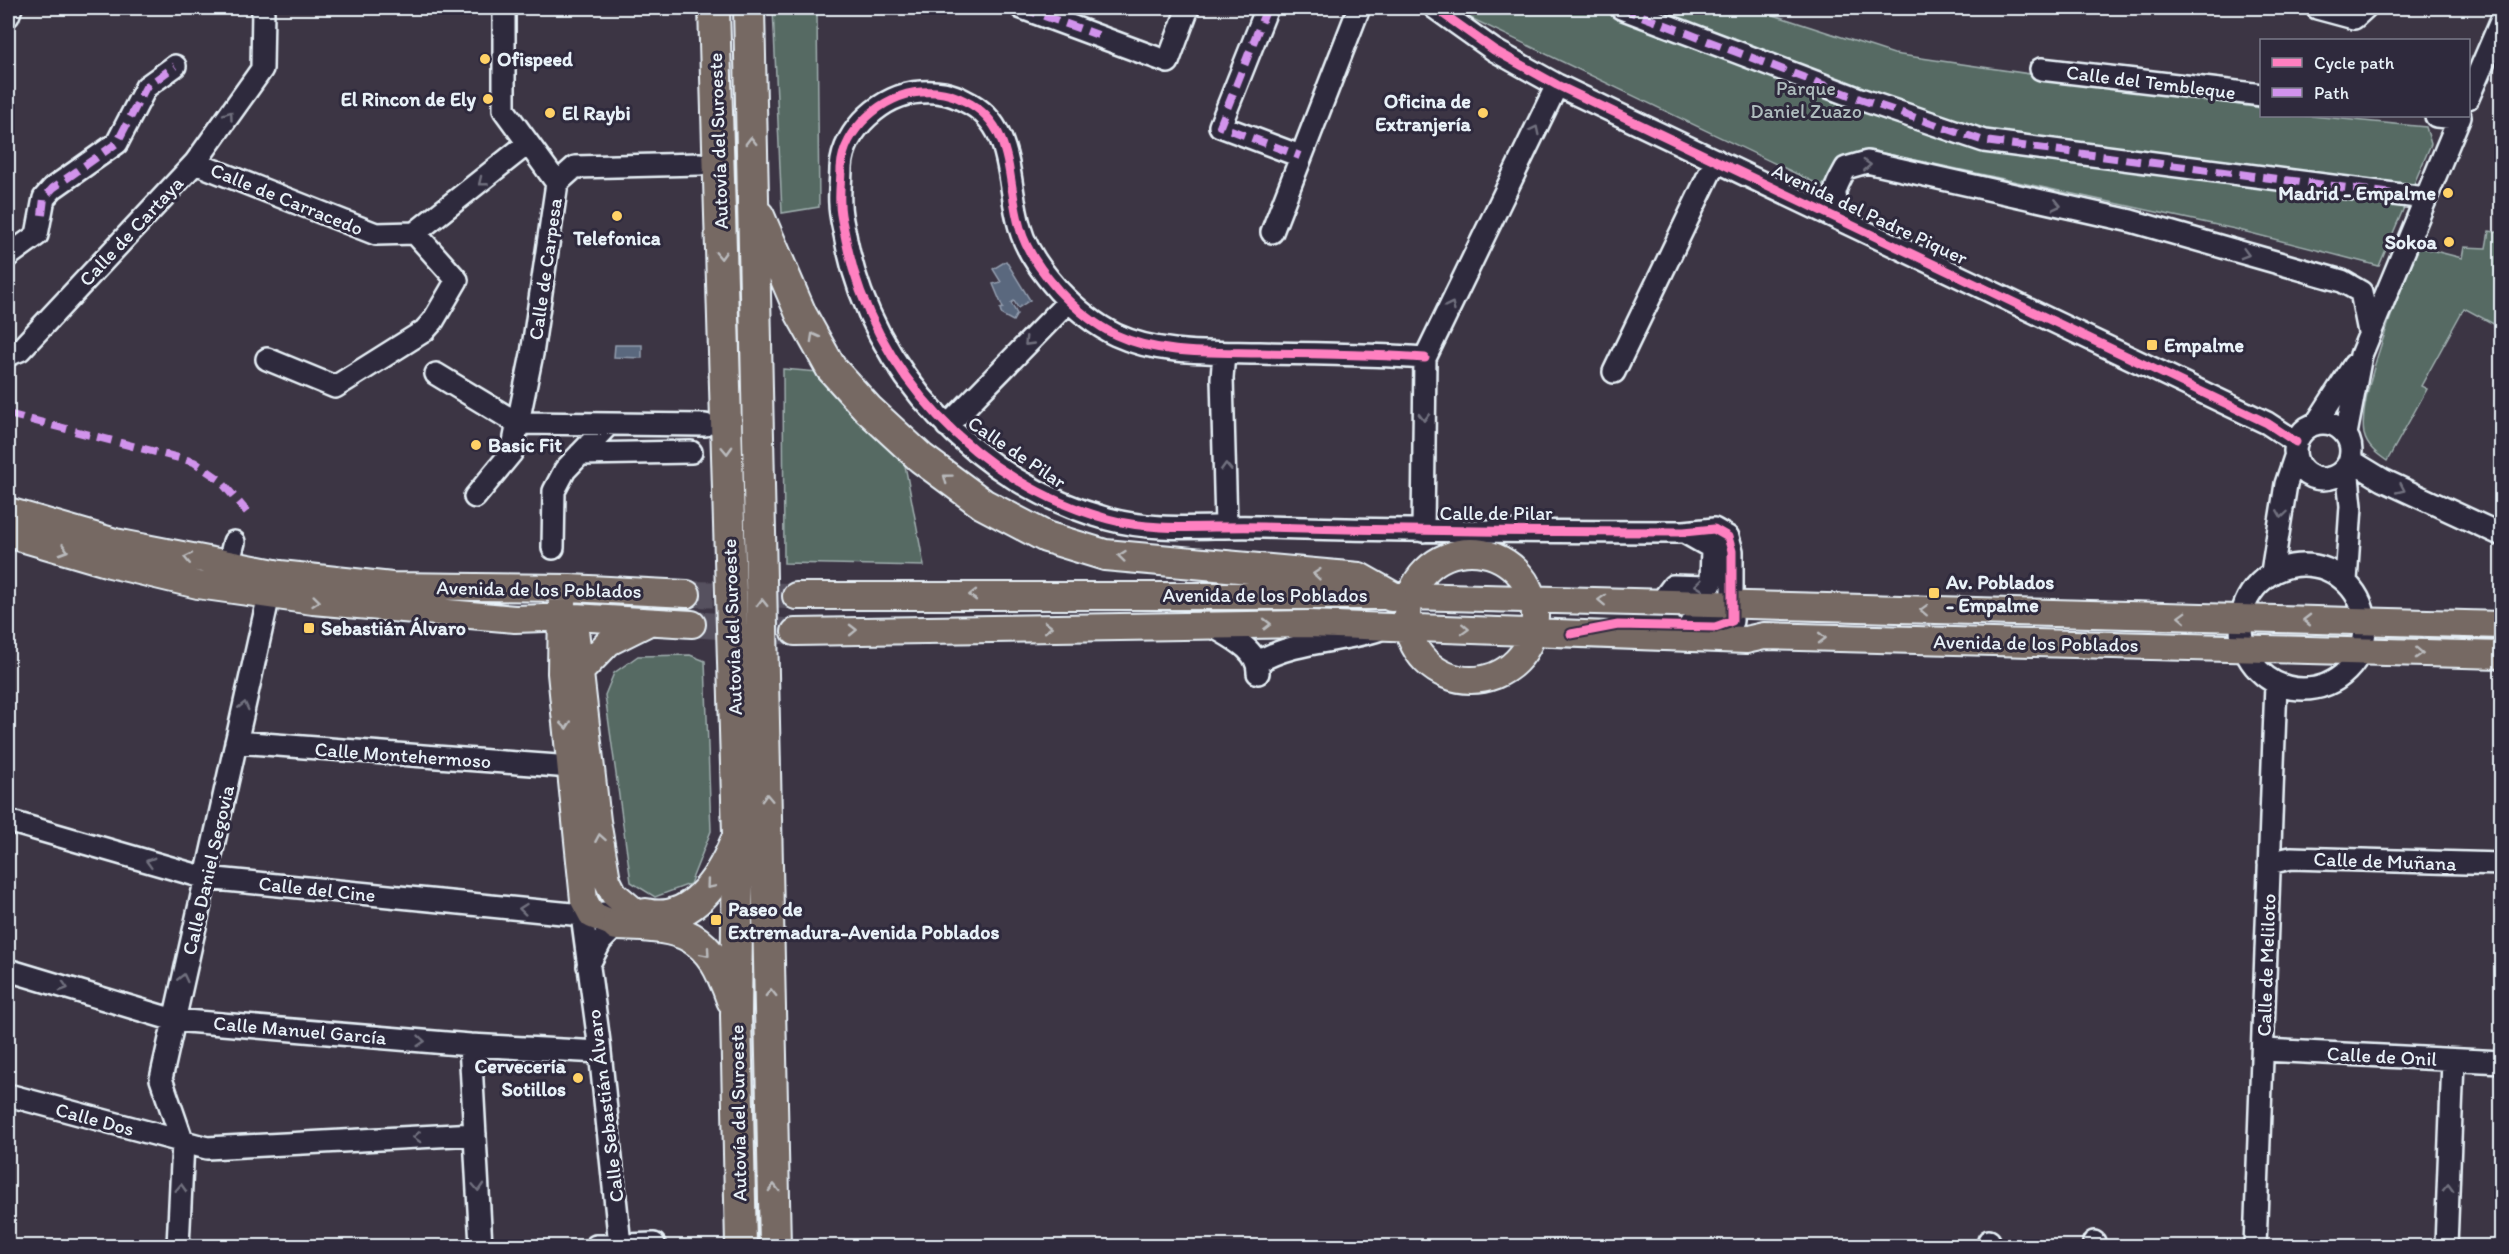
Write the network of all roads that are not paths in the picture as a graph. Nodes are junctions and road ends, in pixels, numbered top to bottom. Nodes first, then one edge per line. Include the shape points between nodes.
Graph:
1 (11, 8) edge
2 (263, 8) edge
3 (504, 8) edge
4 (714, 8) edge
5 (749, 8) edge
6 (1022, 8) edge
7 (1188, 8) edge
8 (1267, 8) edge
9 (1359, 8) edge
10 (1435, 8) edge
11 (1621, 8) edge
12 (2317, 8) edge
13 (2365, 8) edge
14 (8, 16) edge
15 (2502, 19) edge
16 (175, 66) dead end
17 (2042, 69) dead end
18 (1557, 85) junction
19 (2260, 95) edge
20 (2470, 96) edge
21 (2459, 117) edge
22 (527, 144) junction
23 (1300, 156) junction
24 (1716, 160) junction
25 (195, 163) junction
26 (700, 164) dead end
27 (557, 183) junction
28 (2425, 198) junction
29 (753, 200) junction
30 (1845, 221) junction
31 (1272, 232) dead end
32 (415, 233) junction
33 (8, 256) edge
34 (1069, 301) junction
35 (2369, 332) junction
36 (1224, 353) junction
37 (2361, 355) junction
38 (12, 357) edge
39 (1425, 358) junction
40 (267, 359) dead end
41 (1614, 372) dead end
42 (436, 374) dead end
43 (517, 423) junction
44 (2316, 424) junction
45 (705, 425) dead end
46 (607, 426) junction
47 (947, 426) junction
48 (2346, 434) junction
49 (2295, 450) junction
50 (690, 452) dead end
51 (580, 454) junction
52 (2349, 463) junction
53 (475, 497) dead end
54 (8, 511) edge
55 (1226, 525) junction
56 (1422, 531) junction
57 (1684, 532) junction
58 (8, 534) edge
59 (2502, 535) edge
60 (553, 548) dead end
61 (2272, 572) junction
62 (2346, 581) junction
63 (567, 588) junction
64 (687, 594) tunnel mouth
65 (269, 595) junction
66 (796, 596) tunnel mouth
67 (1400, 596) junction
68 (1534, 600) junction
69 (1661, 602) junction
70 (1733, 605) junction
71 (567, 617) junction
72 (515, 619) junction
73 (2240, 619) junction
74 (650, 621) junction
75 (2366, 621) junction
76 (692, 624) tunnel mouth
77 (1209, 624) junction
78 (2502, 625) edge
79 (1399, 626) junction
80 (1533, 631) junction
81 (795, 632) tunnel mouth
82 (1570, 634) junction
83 (2244, 648) junction
84 (2361, 652) junction
85 (2502, 655) edge
86 (570, 670) junction
87 (2276, 684) junction
88 (236, 742) junction
89 (571, 768) junction
90 (8, 821) edge
91 (738, 834) junction
92 (2269, 863) junction
93 (2502, 864) edge
94 (206, 878) junction
95 (609, 916) junction
96 (587, 967) junction
97 (8, 970) edge
98 (736, 1015) junction
99 (174, 1020) junction
100 (470, 1045) junction
101 (2263, 1050) junction
102 (600, 1052) junction
103 (2453, 1060) junction
104 (2502, 1062) edge
105 (8, 1095) edge
106 (475, 1134) junction
107 (183, 1143) junction
108 (654, 1244) dead end
109 (620, 1245) junction
110 (178, 1246) edge
111 (481, 1246) edge
112 (596, 1246) edge
113 (741, 1246) edge
114 (775, 1246) edge
115 (2255, 1246) edge
116 (2446, 1246) edge

1 - 14 street
25 -> 2 street, Calle de Cartaya via 262,69
3 - 22 street, Calle de Carpesa via 504,110
4 -> 91 highway, Autovía del Suroeste
29 -> 5 highway, Autovía del Suroeste
6 - 7 street via 1168,62
8 - 23 street via 1220,126
9 - 23 street
10 - 18 street, Avenida del Padre Piquer via 1494,51
11 - 28 street via 1860,99 1984,141
12 - 13 street via 2354,18
15 - 20 street
16 - 33 street via 146,87 117,143 44,198 37,235
17 - 19 street, Calle del Tembleque
18 - 24 street, Avenida del Padre Piquer
39 -> 18 street
21 - 28 street
22 - 27 street, Calle de Carpesa
22 -> 32 street
23 - 31 street
24 - 30 street, Avenida del Padre Piquer
24 - 41 street
25 - 32 street, Calle de Carracedo via 376,234
25 - 38 street, Calle de Cartaya
26 - 27 street via 575,167
27 - 43 street, Calle de Carpesa via 532,354
28 - 35 street
67 -> 29 highway via 1359,578 1105,555 1046,537 983,504 921,458 868,410 831,368 801,314
114 -> 29 highway, Autovía del Suroeste
30 -> 35 street via 1833,198 1836,187 1846,168 1867,162 2131,221 2342,281 2361,292
30 - 49 street, Avenida del Padre Piquer via 2267,423
32 - 40 street via 457,280 424,331 336,387
34 - 36 street, Calle de Pilar via 1115,334 1140,343
34 -> 47 street
34 - 47 street, Calle de Pilar via 1036,262 1020,231 1006,148 996,127 978,107 947,92 915,92 879,108 864,120 842,152 840,207 851,267 881,340 903,374
35 - 37 street
36 - 39 street, Calle de Pilar
55 -> 36 street
37 - 44 street
37 - 48 street
39 -> 56 street
42 - 43 street
43 - 46 street
43 - 53 street, Calle de Carpesa via 512,452
44 - 48 street via 2332,424
44 - 49 street via 2304,430
45 - 46 street
46 - 51 street
47 - 55 street, Calle de Pilar via 1002,469 1062,504 1111,520 1152,527
48 - 52 street via 2351,446
49 - 52 street, Avenida del Padre Piquer via 2303,472 2318,479 2334,477
49 -> 61 street
50 - 51 street
51 - 60 street via 565,470 554,491
52 -> 59 street
52 - 62 street via 2351,506
63 -> 54 main road, Avenida de los Poblados via 392,586 231,554 115,543
55 - 56 street, Calle de Pilar
56 - 57 street, Calle de Pilar
57 -> 69 street, Calle de Pilar via 1712,548 1711,584 1673,586
57 - 70 street, Calle de Pilar via 1714,529 1728,537
58 -> 65 main road via 198,585
61 - 62 street via 2297,564 2324,567
61 - 73 street via 2246,600
62 - 75 street via 2359,599
63 - 64 main road, Avenida de los Poblados
63 - 71 main road
65 -> 72 main road
88 -> 65 street, Calle Daniel Segovia
67 -> 66 main road, Avenida de los Poblados
67 - 68 main road, Avenida de los Poblados
67 - 68 main road via 1430,565 1449,555 1470,551 1491,554 1510,564 1525,579
67 - 79 main road
69 -> 68 main road, Avenida de los Poblados
68 - 80 main road
69 - 70 main road, Avenida de los Poblados
73 -> 70 main road, Avenida de los Poblados
70 - 82 street, Avenida de los Poblados via 1732,621 1715,627 1618,625
71 - 72 main road
71 - 74 main road
71 - 86 main road
72 - 86 main road via 541,630
75 -> 73 main road, Avenida de los Poblados
73 - 83 street
74 - 76 main road
74 - 86 main road via 609,642
75 - 78 main road, Avenida de los Poblados
75 - 84 street
77 -> 79 main road, Avenida de los Poblados
77 - 79 street via 1248,649 1258,668 1277,651 1351,639
81 -> 77 main road, Avenida de los Poblados
79 -> 80 main road, Avenida de los Poblados
79 - 80 main road via 1424,662 1442,674 1463,680 1484,680 1504,672 1520,658
80 - 82 main road, Avenida de los Poblados
82 -> 83 main road, Avenida de los Poblados
83 - 84 main road, Avenida de los Poblados
83 - 87 street via 2256,669
84 -> 85 main road, Avenida de los Poblados
84 - 87 street via 2346,673 2325,686 2300,690
86 -> 89 main road
95 -> 86 main road via 607,880
87 - 92 street, Calle de Meliloto
88 - 89 street, Calle Montehermoso
88 - 94 street, Calle Daniel Segovia
89 - 95 main road via 584,900
94 -> 90 street, Calle del Cine
91 -> 95 highway via 724,868 686,910 655,916
91 - 98 highway, Autovía del Suroeste
92 - 93 street, Calle de Muñana via 2291,858
92 - 101 street, Calle de Meliloto
95 -> 94 street, Calle del Cine
99 -> 94 street, Calle Daniel Segovia
95 - 96 street
95 - 96 street, Calle Sebastián Álvaro
95 -> 98 highway via 678,930 694,938 722,974
96 - 102 street, Calle Sebastián Álvaro
97 -> 99 street, Calle Manuel García
98 - 113 highway, Autovía del Suroeste
99 -> 100 street, Calle Manuel García
99 - 107 street, Calle Daniel Segovia via 161,1079
100 - 102 street, Calle Manuel García
100 - 106 street
101 - 103 street, Calle de Onil
101 - 115 street, Calle de Meliloto
102 - 109 street, Calle Sebastián Álvaro
103 - 104 street, Calle de Onil
116 -> 103 street
105 - 107 street, Calle Dos
106 -> 107 street via 207,1148
106 -> 111 street
110 -> 107 street, Calle Daniel Segovia
108 - 109 street
109 - 112 street

